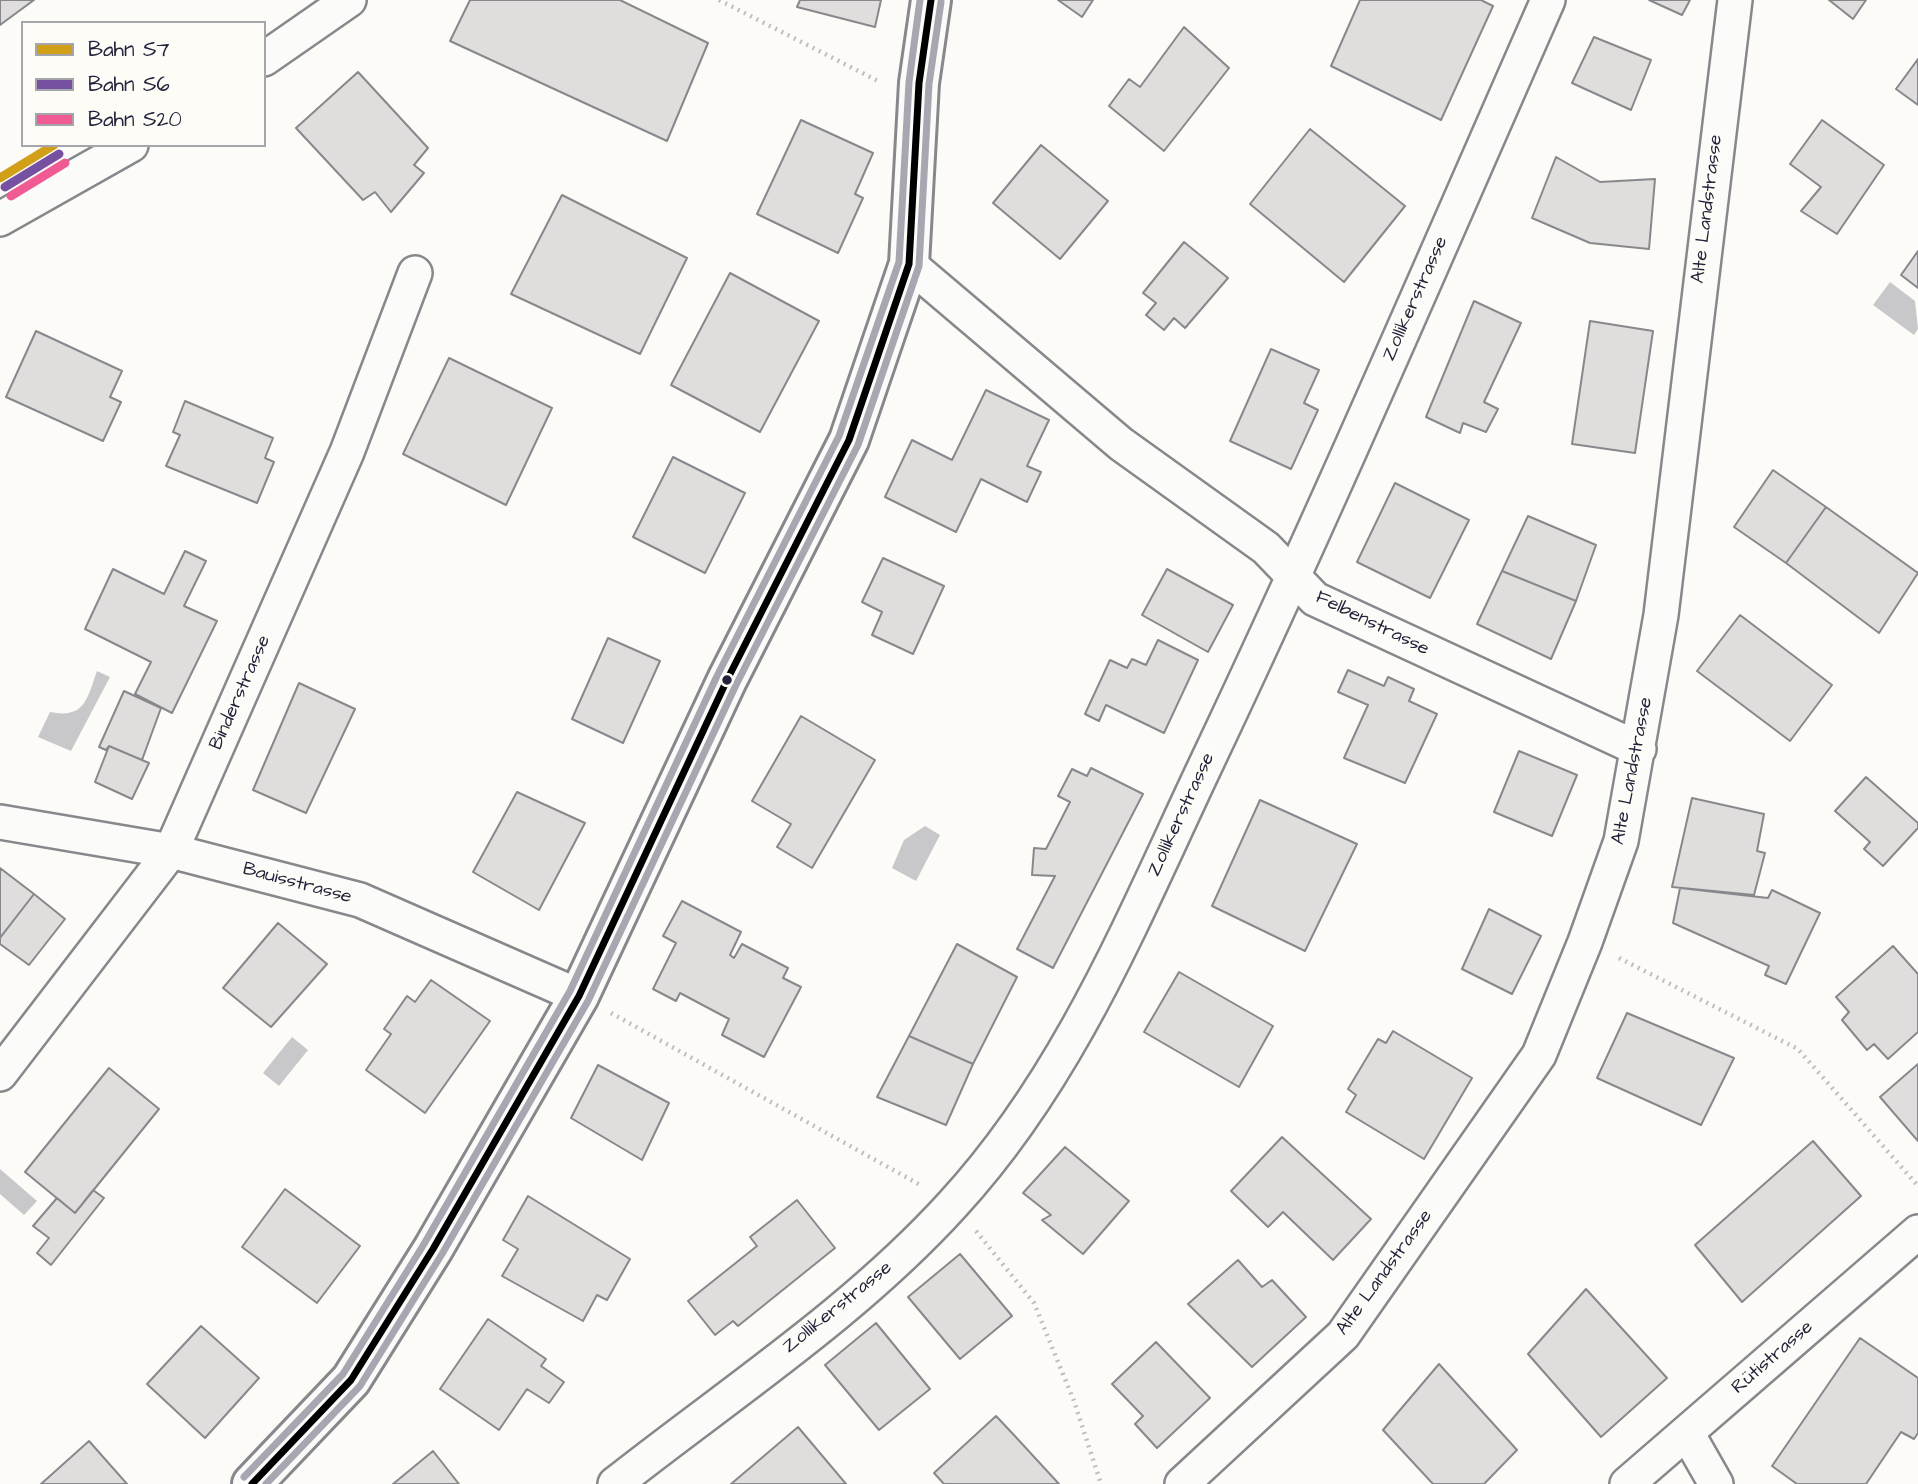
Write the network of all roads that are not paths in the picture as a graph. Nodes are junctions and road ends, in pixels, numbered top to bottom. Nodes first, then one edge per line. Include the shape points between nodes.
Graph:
1 (349, 0) edge
2 (930, 0) edge
3 (1548, 0) edge
4 (1735, 0) edge
5 (266, 58) edge
6 (127, 147) edge
7 (0, 219) edge
8 (909, 264) junction
9 (415, 273) dead end
10 (1293, 579) junction
11 (1639, 750) junction
12 (0, 822) edge
13 (172, 851) junction
14 (579, 996) junction
15 (0, 1074) edge
16 (1918, 1231) edge
17 (1687, 1433) junction
18 (252, 1484) edge
19 (615, 1484) edge
20 (1182, 1484) edge
21 (1627, 1484) edge
22 (1716, 1484) edge

1 - 5 street
2 - 8 main road via 919,83
3 - 10 street, Zollikerstrasse
4 - 11 street, Alte Landstrasse via 1661,615
6 - 7 street
8 - 10 street, Felbenstrasse via 1121,443 1266,548
8 - 14 main road via 849,440 727,680
9 - 13 street, Binderstrasse via 347,452
10 - 11 street, Felbenstrasse via 1315,599
10 - 19 street, Zollikerstrasse via 1088,1014 1019,1125 954,1204 874,1283
11 - 20 street, Alte Landstrasse via 1621,841 1539,1055 1343,1335
12 - 13 street, Bauisstrasse
13 - 14 street, Bauisstrasse via 360,900
13 - 15 street, Binderstrasse
14 - 18 main road via 433,1249 351,1380
16 - 17 street, Rütistrasse
17 - 21 street, Rütistrasse
17 - 22 street

